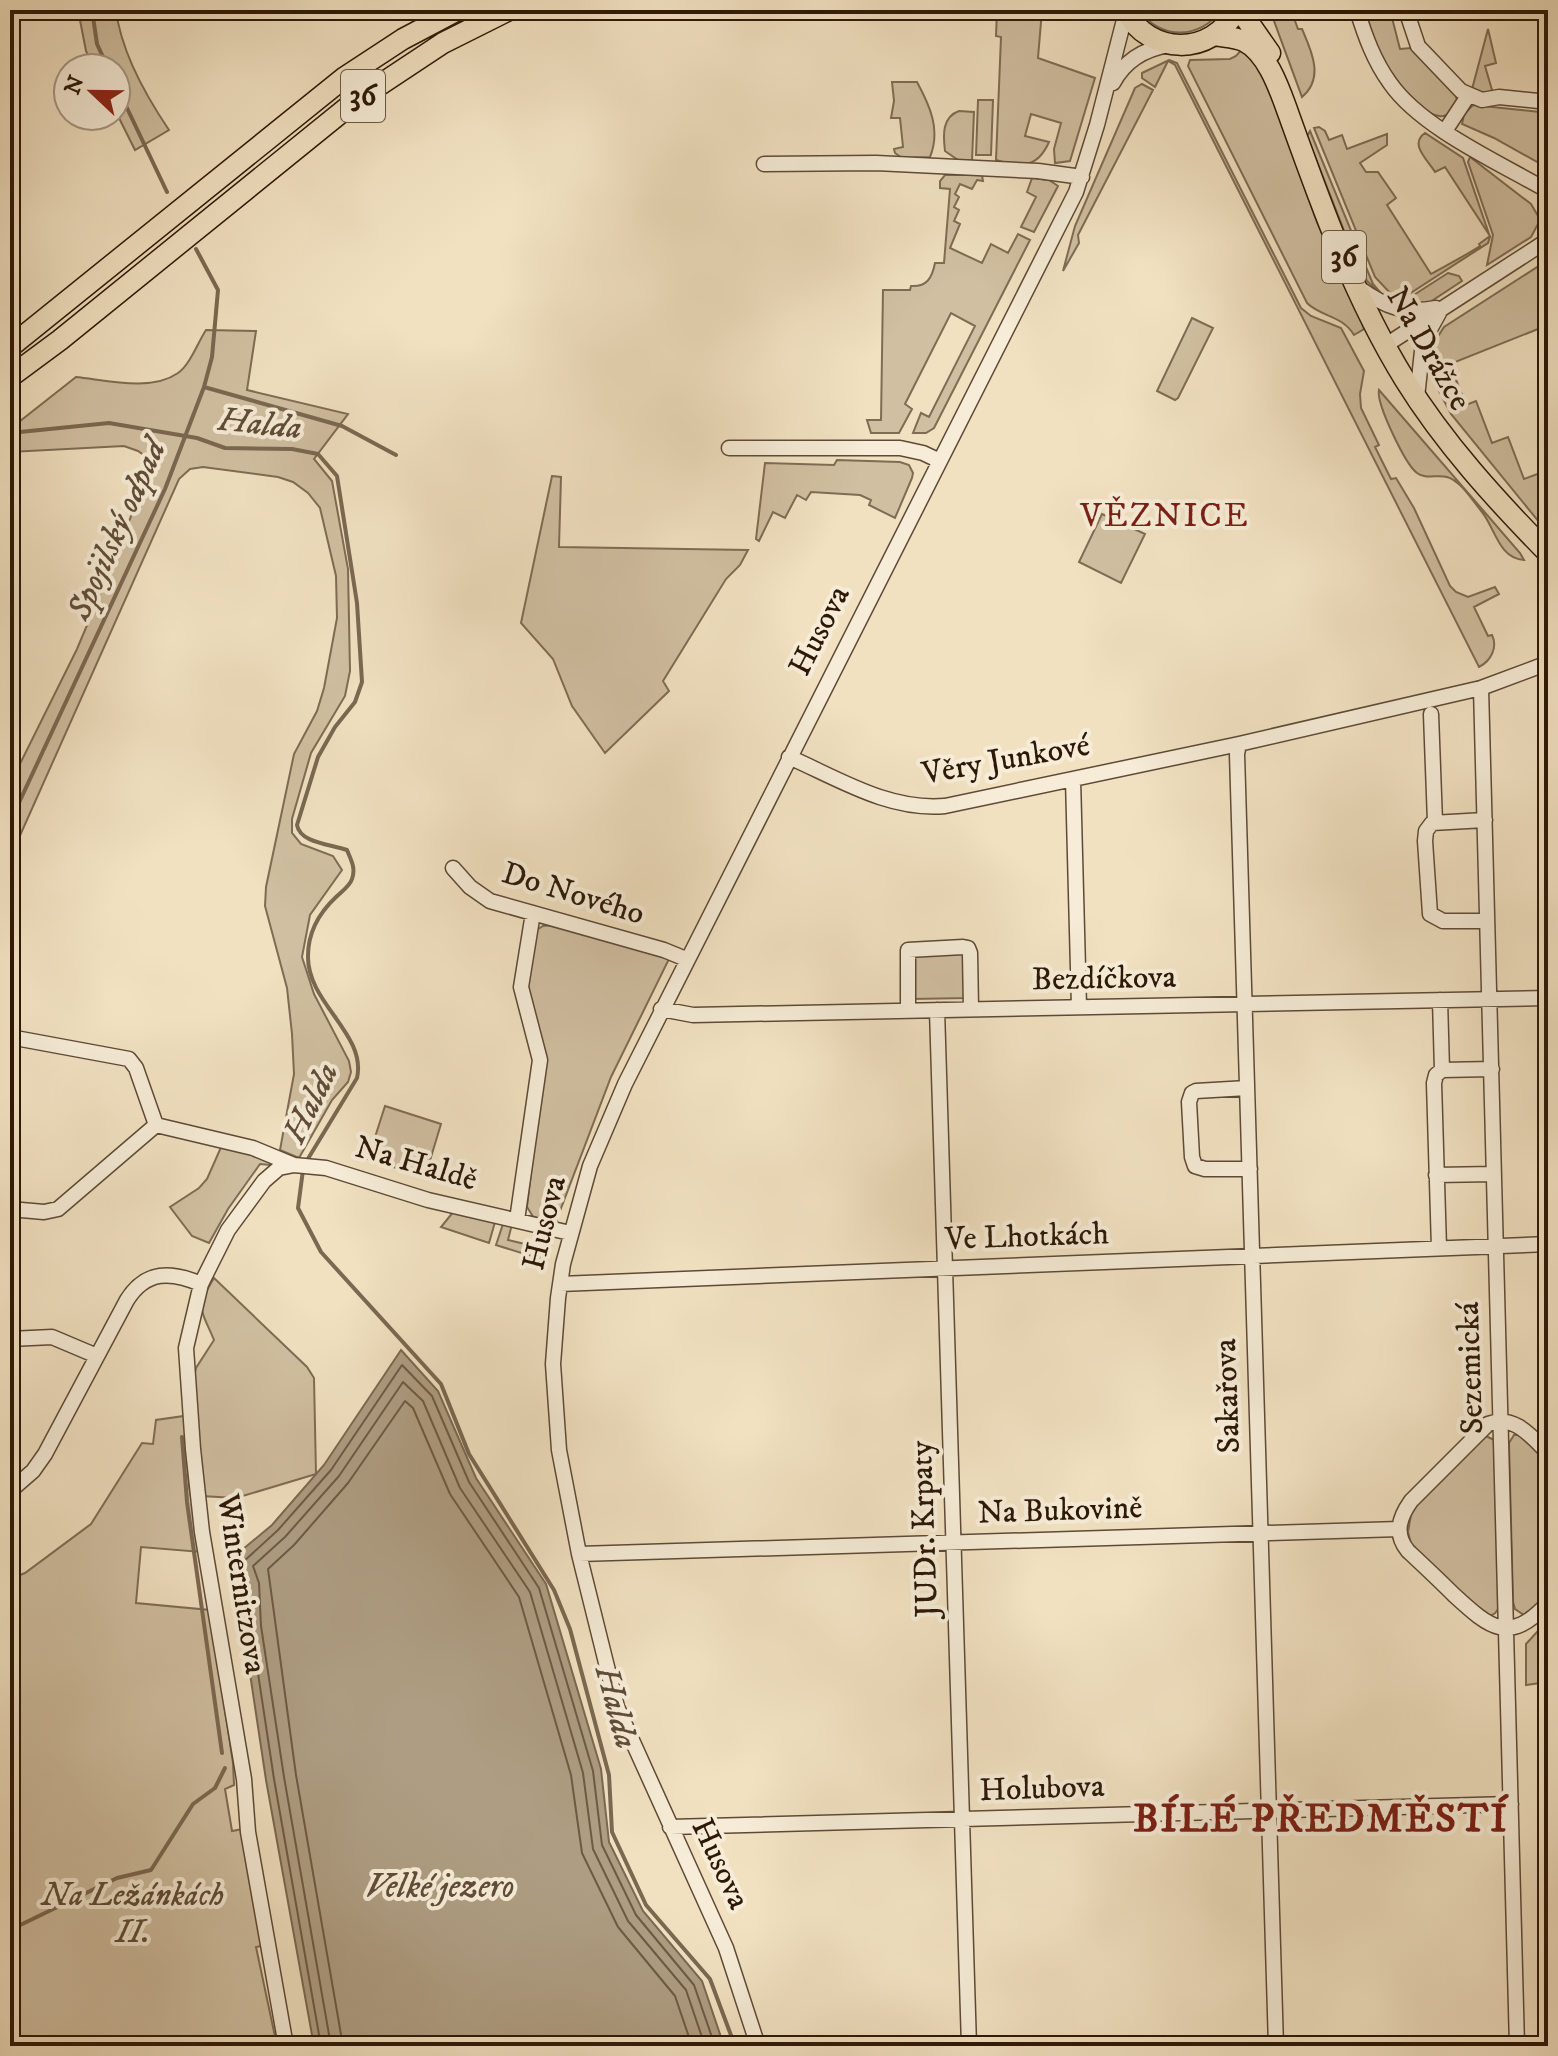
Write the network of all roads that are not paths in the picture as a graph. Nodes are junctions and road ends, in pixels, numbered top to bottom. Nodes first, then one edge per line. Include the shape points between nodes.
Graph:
1 (458, 10) edge
2 (509, 10) edge
3 (1238, 10) edge
4 (1357, 10) edge
5 (1406, 10) edge
6 (1125, 11) edge
7 (1214, 35) junction
8 (1171, 45) junction
9 (1468, 96) junction
10 (1548, 102) edge
11 (1284, 103) junction
12 (1097, 125) junction
13 (1445, 131) junction
14 (764, 164) dead end
15 (1082, 177) junction
16 (1548, 191) edge
17 (1548, 240) edge
18 (1357, 287) junction
19 (1444, 306) junction
20 (1386, 345) junction
21 (10, 347) edge
22 (10, 377) edge
23 (1417, 397) junction
24 (729, 448) dead end
25 (940, 461) junction
26 (1548, 553) edge
27 (1548, 663) edge
28 (1481, 688) junction
29 (1431, 714) dead end
30 (1239, 744) junction
31 (789, 757) junction
32 (1073, 779) junction
33 (1485, 820) junction
34 (1435, 822) junction
35 (453, 868) dead end
36 (533, 913) junction
37 (1487, 921) junction
38 (686, 959) junction
39 (1548, 998) edge
40 (1489, 999) junction
41 (1440, 1000) junction
42 (1245, 1004) junction
43 (1079, 1007) junction
44 (661, 1009) junction
45 (971, 1009) junction
46 (937, 1010) junction
47 (908, 1011) junction
48 (10, 1037) edge
49 (1492, 1069) junction
50 (1442, 1070) junction
51 (1247, 1088) junction
52 (156, 1125) junction
53 (294, 1165) junction
54 (1250, 1169) junction
55 (1494, 1174) junction
56 (1436, 1175) junction
57 (10, 1209) edge
58 (517, 1220) junction
59 (570, 1233) junction
60 (1548, 1244) edge
61 (1496, 1245) junction
62 (1439, 1248) junction
63 (1252, 1255) junction
64 (945, 1268) junction
65 (201, 1284) junction
66 (560, 1284) junction
67 (10, 1339) edge
68 (97, 1356) junction
69 (1501, 1420) junction
70 (1548, 1453) edge
71 (10, 1491) edge
72 (1399, 1529) junction
73 (1261, 1533) junction
74 (953, 1542) junction
75 (579, 1554) junction
76 (1548, 1603) edge
77 (1506, 1628) junction
78 (1511, 1804) junction
79 (1269, 1810) junction
80 (962, 1819) junction
81 (670, 1827) junction
82 (286, 2046) edge
83 (758, 2046) edge
84 (969, 2046) edge
85 (1276, 2046) edge
86 (1517, 2046) edge

1 - 21 main road, 36 via 345,77
2 - 22 main road, 36 via 433,49 354,102
3 - 7 main road, 36
3 - 11 main road, Na Drážce / 36 via 1268,49
4 - 13 street via 1371,52 1391,85
5 - 9 street via 1424,54
6 - 8 main road, Husova via 1144,34
6 - 12 street, Husova
7 - 8 main road, Husova via 1195,44
7 - 11 main road, Na Drážce / 36 via 1236,38 1253,48
8 - 12 street, Husova via 1144,52 1125,65
9 - 10 street
9 - 13 street
11 - 18 main road, Na Drážce / 36
12 - 15 street, Husova
13 - 16 street
14 - 15 street via 891,164
15 - 25 street, Husova
17 - 19 street
18 - 19 street via 1401,310
18 - 20 main road, Na Drážce / 36
19 - 20 street
19 - 23 street via 1419,354
20 - 23 main road, Na Drážce / 36
23 - 26 main road, Na Drážce / 36 via 1474,473
24 - 25 street via 900,448
25 - 31 street, Husova
27 - 28 street, Věry Junkové
28 - 30 street, Věry Junkové
28 - 33 street, Sezemická
29 - 34 street
30 - 32 street, Věry Junkové
30 - 42 street, Sakařova
31 - 32 street, Věry Junkové via 880,798 921,807
31 - 38 street, Husova
32 - 43 street
33 - 34 street
33 - 37 street, Sezemická
34 - 37 street via 1425,835 1430,914 1443,921
35 - 36 street, Do Nového via 484,898
36 - 38 street, Do Nového
36 - 58 street, Husova via 522,992 540,1060
37 - 40 street, Sezemická
38 - 44 street, Husova
39 - 40 street, Bezdíčkova
40 - 41 street, Bezdíčkova
40 - 49 street, Sezemická
41 - 42 street, Bezdíčkova
41 - 50 street
42 - 43 street, Bezdíčkova
42 - 51 street, Sakařova
43 - 45 street, Bezdíčkova
44 - 47 street, Bezdíčkova via 693,1015
44 - 59 street, Husova via 603,1133
45 - 46 street, Bezdíčkova
45 - 47 street via 970,950 951,947 908,950
46 - 47 street, Bezdíčkova
46 - 64 street, JUDr. Krpaty
48 - 52 street via 129,1059
49 - 50 street
49 - 55 street, Sezemická
50 - 56 street via 1434,1083
51 - 54 street, Sakařova
51 - 54 street via 1196,1091 1189,1102 1195,1166
52 - 53 street, Na Haldě via 253,1148
52 - 57 street via 58,1209
53 - 58 street, Na Haldě via 319,1167
53 - 65 street, Winternitzova via 279,1168 255,1191
54 - 63 street, Sakařova
55 - 56 street
55 - 61 street, Sezemická
56 - 62 street
58 - 59 street, Na Haldě
59 - 66 street, Husova
60 - 61 street, Ve Lhotkách
61 - 62 street, Ve Lhotkách
61 - 69 street, Sezemická
62 - 63 street, Ve Lhotkách
63 - 64 street, Ve Lhotkách
63 - 73 street, Sakařova
64 - 66 street, Ve Lhotkách
64 - 74 street, JUDr. Krpaty
65 - 68 street via 174,1275 144,1280
65 - 82 street, Winternitzova via 186,1348 197,1493
66 - 75 street, Husova via 555,1414
67 - 68 street via 52,1337
68 - 71 street via 39,1462
69 - 70 street via 1524,1430
69 - 72 street via 1482,1428 1411,1501
69 - 77 street, Sezemická
72 - 73 street, Na Bukovině
72 - 77 street via 1408,1551 1481,1620
73 - 74 street, Na Bukovině
73 - 79 street, Sakařova
74 - 75 street, Na Bukovině
74 - 80 street, JUDr. Krpaty
75 - 81 street, Husova via 617,1707
76 - 77 street via 1529,1621
77 - 78 street, Sezemická
78 - 79 street, Holubova
78 - 86 street, Sezemická
79 - 80 street, Holubova
79 - 85 street, Sakařova
80 - 81 street, Holubova
80 - 84 street, JUDr. Krpaty
81 - 83 street, Husova via 726,1948

